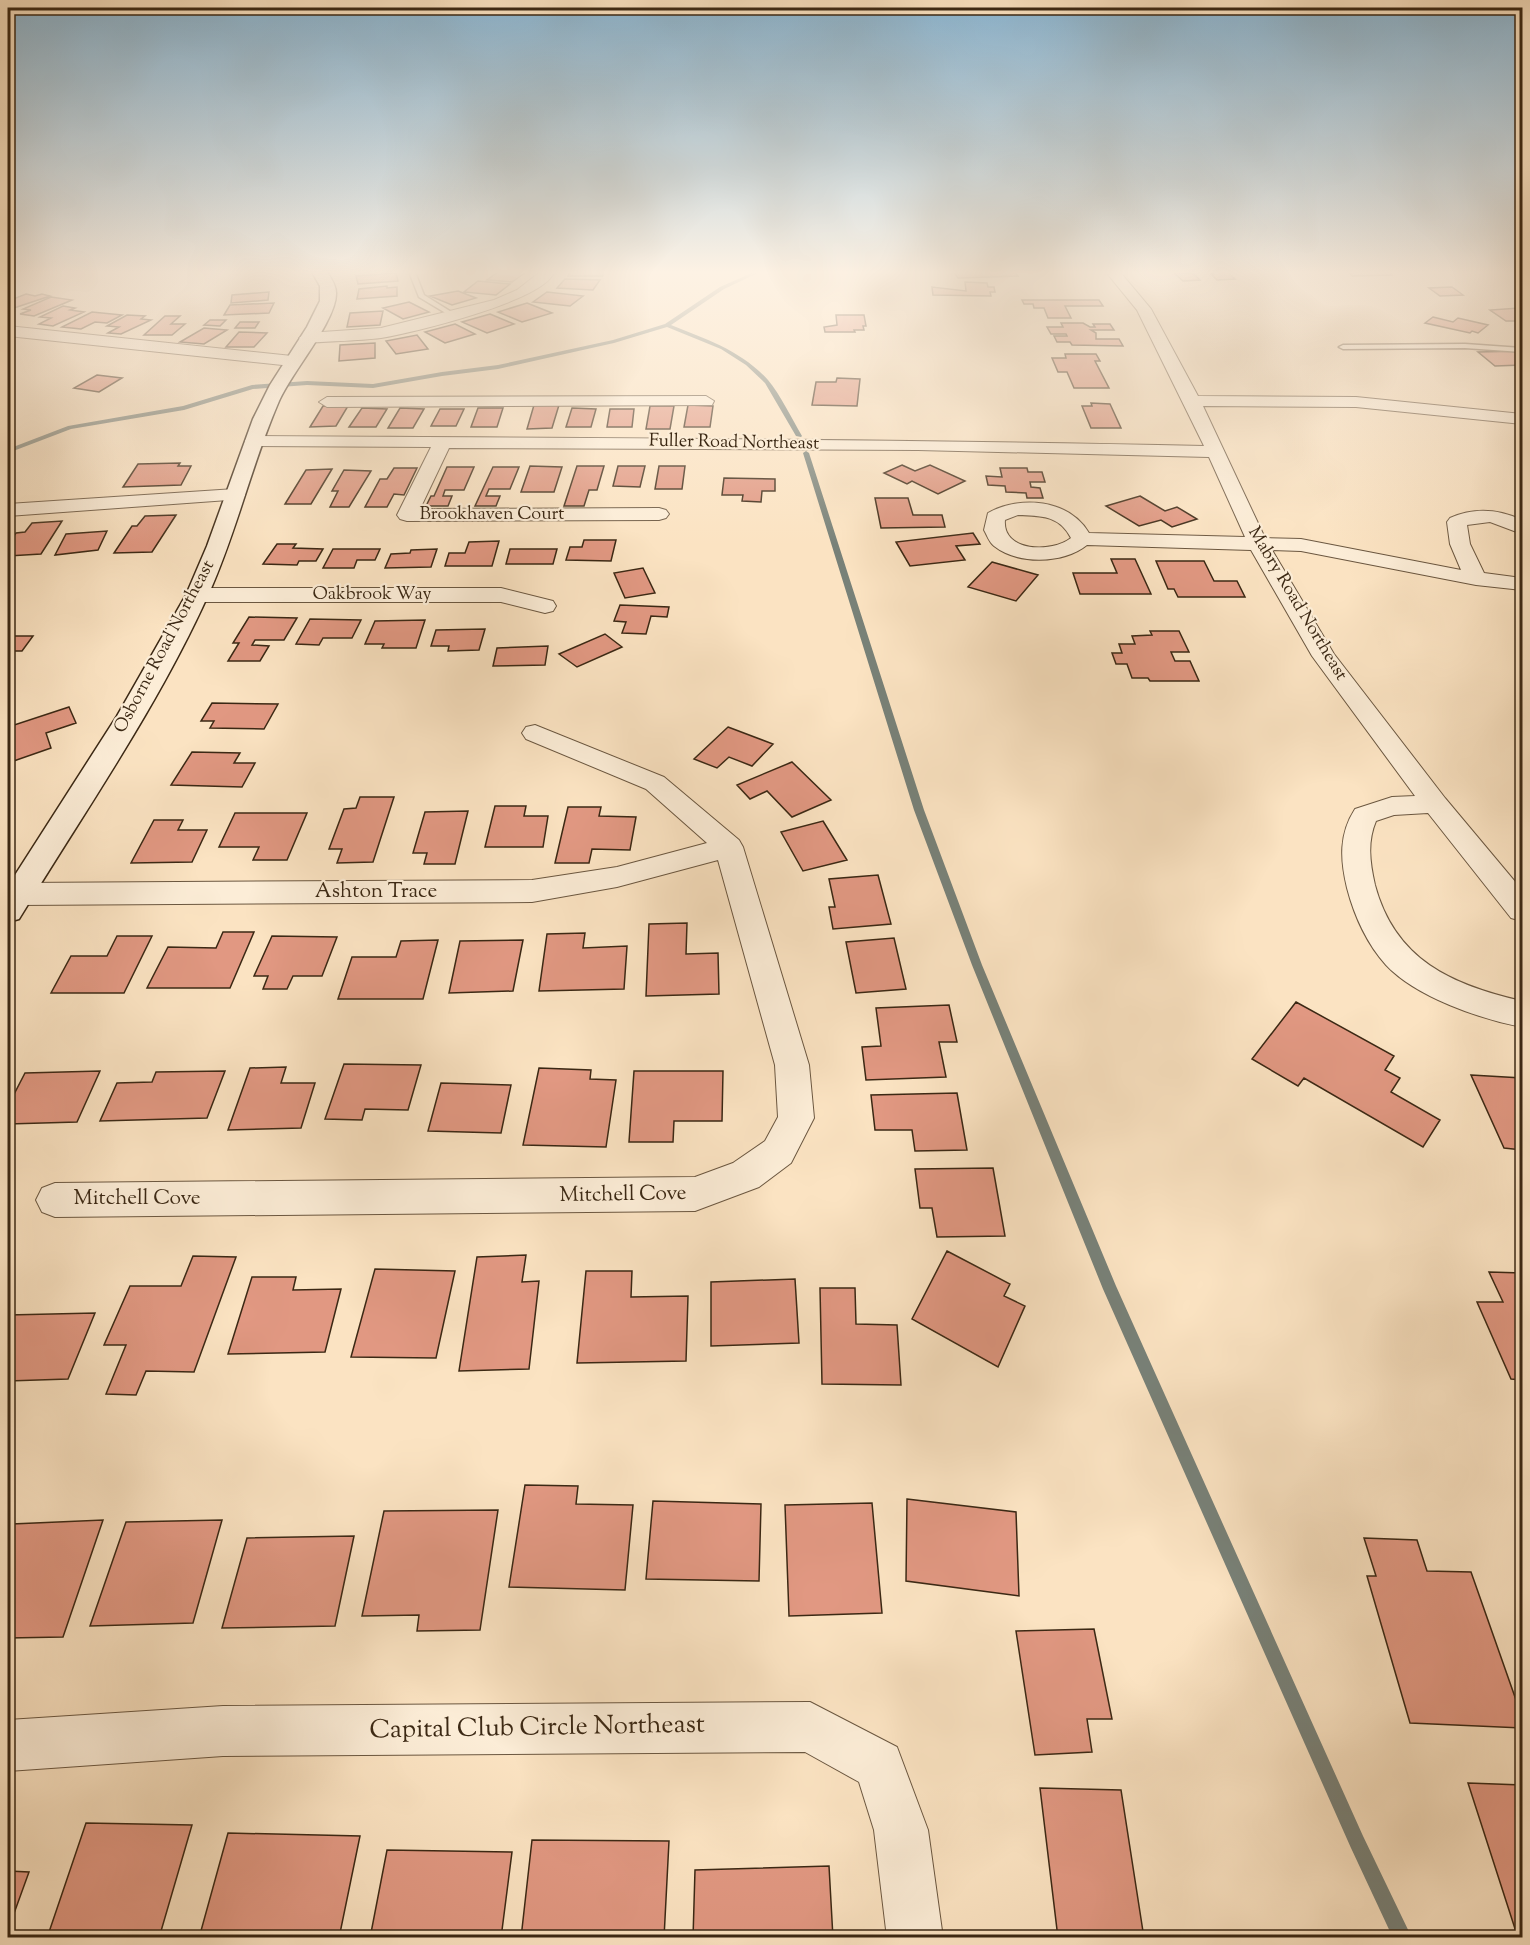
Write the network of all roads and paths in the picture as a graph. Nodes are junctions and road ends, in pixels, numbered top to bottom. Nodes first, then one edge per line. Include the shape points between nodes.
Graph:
1 (271, 363) edge
2 (1172, 363) edge
3 (290, 365) joint
4 (706, 401) dead end
5 (1192, 401) junction
6 (327, 402) dead end
7 (520, 402) junction
8 (1522, 419) edge
9 (254, 441) junction
10 (443, 441) junction
11 (505, 442) junction
12 (1215, 452) junction
13 (235, 495) junction
14 (8, 510) edge
15 (659, 514) dead end
16 (1522, 528) edge
17 (1082, 539) dead end
18 (1257, 542) junction
19 (1476, 579) junction
20 (1522, 584) edge
21 (197, 595) junction
22 (545, 606) dead end
23 (535, 733) dead end
24 (1435, 804) junction
25 (729, 847) junction
26 (13, 903) edge
27 (1522, 910) edge
28 (1522, 1014) edge
29 (55, 1200) dead end
30 (8, 1746) edge
31 (915, 1938) edge

1 - 3 street
2 - 5 street, Mabry Road Northeast
3 - 9 street, Osborne Road Northeast
4 - 7 street
5 - 8 street via 1356,402
5 - 12 street, Mabry Road Northeast
6 - 7 street
7 - 11 street
9 - 10 street, Fuller Road Northeast
9 - 13 street, Osborne Road Northeast
10 - 11 street, Fuller Road Northeast
10 - 15 street, Brookhaven Court via 407,515
11 - 12 street, Fuller Road Northeast
12 - 18 street, Mabry Road Northeast
13 - 14 street
13 - 21 street, Osborne Road Northeast
16 - 19 street via 1501,518 1480,515 1457,522 1460,544
17 - 18 street
18 - 19 street via 1301,545
18 - 24 street, Mabry Road Northeast via 1324,656
19 - 20 street
21 - 22 street, Oakbrook Way via 501,595
21 - 26 street, Osborne Road Northeast via 126,724
23 - 25 street via 655,783
24 - 27 street, Mabry Road Northeast
24 - 28 street via 1392,806 1365,815 1356,833 1354,860 1362,892 1377,928 1398,959 1426,979 1492,1008
25 - 26 street, Ashton Trace via 617,877 532,891
25 - 29 street, Mitchell Cove via 792,1065 796,1119 778,1152 746,1175 695,1194
30 - 31 street, Capital Club Circle Northeast via 223,1731 810,1727 879,1765 902,1830

